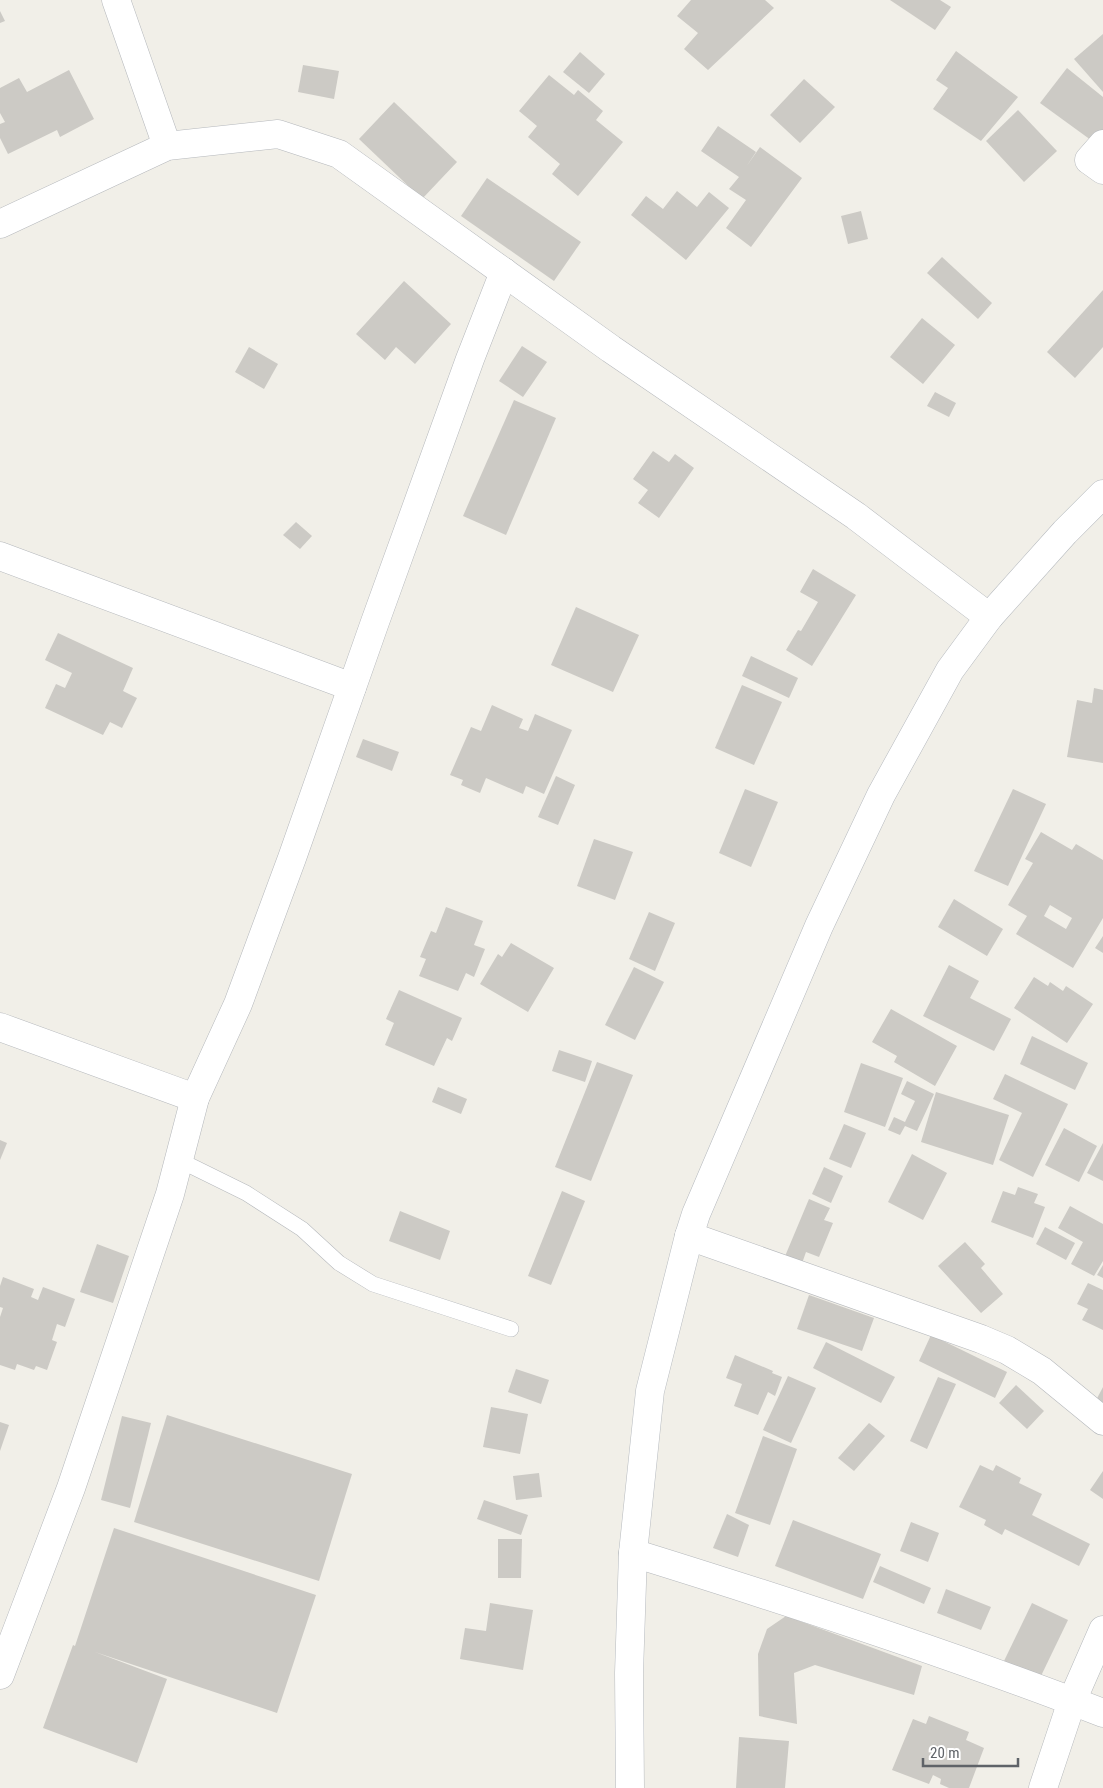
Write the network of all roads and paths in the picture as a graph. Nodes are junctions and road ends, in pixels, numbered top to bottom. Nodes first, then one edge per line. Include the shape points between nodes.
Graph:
1 (116, 0) edge
2 (1103, 144) edge
3 (167, 146) junction
4 (1103, 170) edge
5 (0, 224) edge
6 (504, 272) junction
7 (1103, 494) edge
8 (0, 556) edge
9 (989, 617) junction
10 (352, 687) junction
11 (0, 1027) edge
12 (194, 1098) junction
13 (179, 1160) junction
14 (689, 1236) junction
15 (511, 1329) dead end
16 (1103, 1421) edge
17 (633, 1553) junction
18 (1103, 1630) edge
19 (0, 1675) edge
20 (1072, 1701) junction
21 (1103, 1713) edge
22 (630, 1788) edge
23 (1043, 1788) edge

1 - 3 street
2 - 4 street via 1089,160
3 - 5 street
3 - 6 street via 278,134 339,154
6 - 9 street via 856,516
6 - 10 street
7 - 9 street
8 - 10 street
9 - 14 street via 950,670 881,796 819,926
10 - 12 street via 238,1004
11 - 12 street
12 - 13 street
13 - 15 lane via 246,1193 302,1229 338,1263 373,1284
13 - 19 street via 71,1488
14 - 16 street via 981,1338 1042,1371
14 - 17 street via 650,1391
17 - 20 street via 785,1600
17 - 22 street
18 - 20 street
20 - 21 street
20 - 23 street

